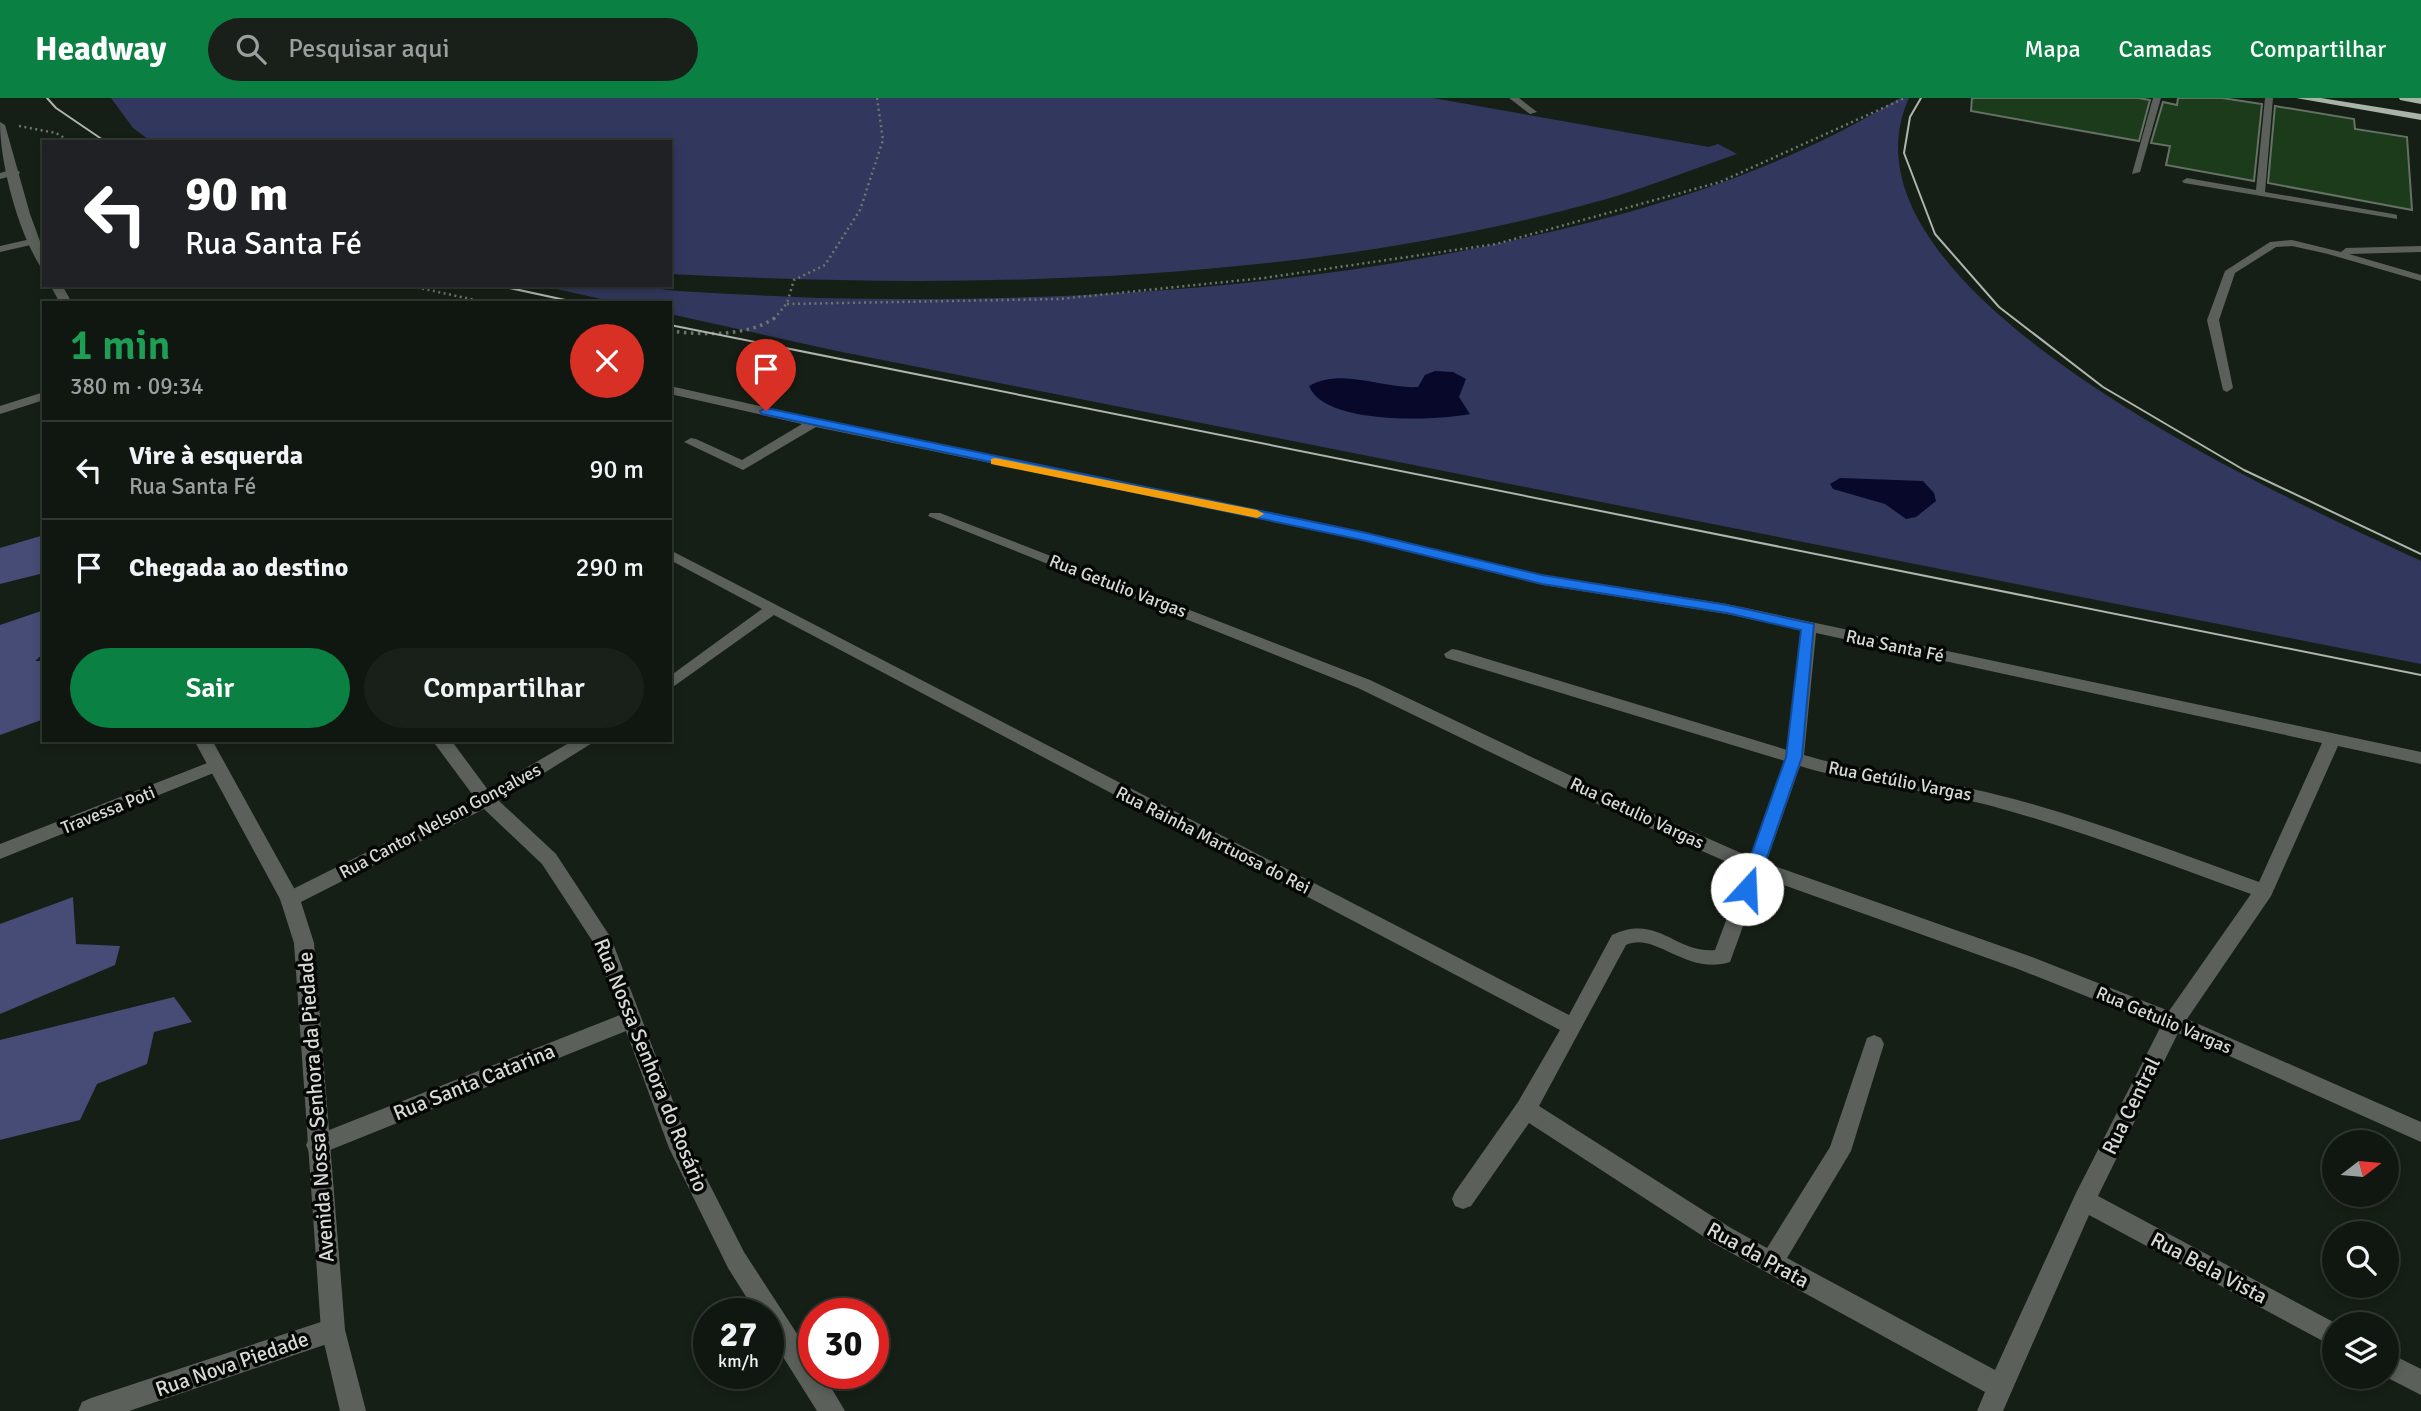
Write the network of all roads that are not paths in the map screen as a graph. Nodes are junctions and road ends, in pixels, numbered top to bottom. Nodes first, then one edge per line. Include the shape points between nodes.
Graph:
1 (1513, 98) edge
2 (2157, 98) edge
3 (2269, 98) edge
4 (2301, 98) edge
5 (2404, 98) edge
6 (2421, 101) edge
7 (1533, 112) dead end
8 (2421, 117) edge
9 (6, 125) edge
10 (15, 172) junction
11 (2135, 172) dead end
12 (0, 176) edge
13 (2186, 181) dead end
14 (2260, 194) junction
15 (2393, 218) dead end
16 (31, 242) junction
17 (0, 249) edge
18 (2421, 249) edge
19 (2331, 252) junction
20 (42, 261) edge
21 (2421, 278) edge
22 (2227, 388) dead end
23 (672, 390) edge
24 (42, 397) edge
25 (0, 410) edge
26 (814, 422) junction
27 (691, 442) dead end
28 (935, 516) dead end
29 (672, 556) edge
30 (774, 608) junction
31 (1809, 627) junction
32 (1452, 654) dead end
33 (672, 683) edge
34 (2332, 739) junction
35 (204, 742) edge
36 (442, 742) edge
37 (585, 742) edge
38 (1794, 757) junction
39 (2421, 758) edge
40 (215, 766) junction
41 (486, 800) junction
42 (0, 852) edge
43 (1755, 867) junction
44 (2264, 891) junction
45 (290, 899) junction
46 (631, 1020) junction
47 (2173, 1022) junction
48 (1573, 1027) junction
49 (1874, 1044) dead end
50 (1526, 1109) junction
51 (2421, 1132) edge
52 (317, 1145) junction
53 (1463, 1199) dead end
54 (2084, 1200) junction
55 (1771, 1262) junction
56 (2322, 1329) edge
57 (332, 1330) junction
58 (2399, 1371) edge
59 (2421, 1383) edge
60 (1999, 1386) junction
61 (91, 1411) edge
62 (353, 1411) edge
63 (832, 1411) edge
64 (1990, 1411) edge

1 - 7 lane
2 - 11 lane
3 - 14 lane
4 - 8 highway
5 - 6 highway
9 - 10 street
10 - 12 street
10 - 16 street
13 - 14 lane
14 - 15 lane
16 - 17 street
16 - 20 street
18 - 19 lane
19 - 21 lane
19 - 22 lane via 2274,244 2230,271 2213,320
23 - 26 street, Rua Santa Fé
24 - 25 street
26 - 27 street via 743,466
26 - 31 street, Rua Santa Fé via 1362,536 1542,580 1727,609
28 - 43 street, Rua Getulio Vargas via 1364,684
29 - 30 street, Rua Rainha Martuosa do Rei
30 - 33 street
30 - 48 street, Rua Rainha Martuosa do Rei
31 - 34 street, Rua Santa Fé
31 - 38 street
32 - 38 street, Rua Getúlio Vargas
34 - 39 street, Rua Santa Fé
34 - 44 street, Rua Central
35 - 40 street, Avenida Nossa Senhora da Piedade
36 - 41 street, Rua Nossa Senhora do Rosário
37 - 41 street, Rua Cantor Nelson Gonçalves
38 - 43 street
38 - 44 street, Rua Getúlio Vargas via 1830,769 1985,798 2055,817
40 - 42 street, Travessa Poti
40 - 45 street, Avenida Nossa Senhora da Piedade
41 - 45 street, Rua Cantor Nelson Gonçalves
41 - 46 street, Rua Nossa Senhora do Rosário via 548,859 575,896 604,943
43 - 47 street, Rua Getulio Vargas via 2025,963
43 - 48 street via 1723,956 1709,959 1639,933 1625,935
44 - 47 street, Rua Central
45 - 52 street, Avenida Nossa Senhora da Piedade via 308,968
46 - 52 street, Rua Santa Catarina
46 - 63 street, Rua Nossa Senhora do Rosário via 680,1147 736,1260
47 - 51 street, Rua Getulio Vargas
47 - 54 street, Rua Central
48 - 50 street
49 - 55 street via 1840,1151
50 - 53 street
50 - 55 street, Rua da Prata via 1664,1200
52 - 57 street, Avenida Nossa Senhora da Piedade
54 - 56 street, Rua Bela Vista
54 - 60 street, Rua Central
55 - 60 street, Rua da Prata
57 - 61 street, Rua Nova Piedade
57 - 62 street, Avenida Nossa Senhora da Piedade
58 - 59 street
60 - 64 street, Rua Central

